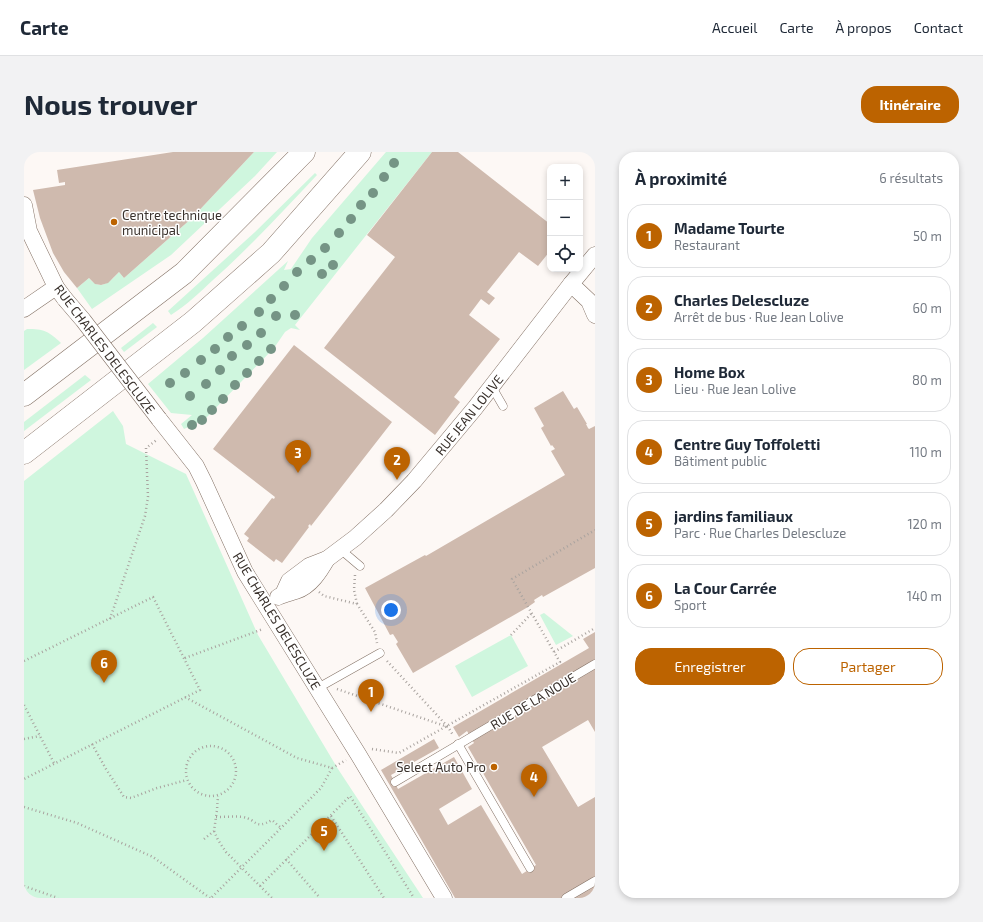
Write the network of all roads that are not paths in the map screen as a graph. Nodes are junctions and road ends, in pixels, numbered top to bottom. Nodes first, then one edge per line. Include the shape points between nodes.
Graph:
1 (304, 152) edge
2 (360, 152) edge
3 (24, 205) edge
4 (595, 255) edge
5 (571, 284) junction
6 (60, 293) junction
7 (24, 309) edge
8 (595, 315) edge
9 (492, 387) junction
10 (24, 395) edge
11 (503, 406) dead end
12 (24, 453) edge
13 (340, 549) junction
14 (360, 566) road end
15 (264, 605) junction
16 (380, 653) dead end
17 (595, 664) edge
18 (316, 688) junction
19 (458, 744) junction
20 (388, 786) junction
21 (530, 868) dead end
22 (595, 881) edge
23 (444, 898) edge
24 (566, 898) edge

1 - 10 highway via 184,273
2 - 12 highway via 271,253 193,322
3 - 6 street, RUE CHARLES DELESCLUZE via 29,231
4 - 5 street, RUE JEAN LOLIVE
5 - 8 street via 589,301
5 - 9 street, RUE JEAN LOLIVE
6 - 7 street
6 - 15 street, RUE CHARLES DELESCLUZE, bridge via 196,466 245,572
9 - 11 lane
9 - 13 street, RUE JEAN LOLIVE via 414,481 386,510
13 - 14 lane
13 - 15 street, RUE JEAN LOLIVE via 327,559 317,575 298,590
15 - 18 street, RUE CHARLES DELESCLUZE
16 - 18 lane
17 - 19 lane, RUE DE LA NOUE
18 - 20 street, RUE CHARLES DELESCLUZE via 358,754
19 - 20 lane, RUE DE LA NOUE
19 - 21 lane
20 - 23 street, RUE CHARLES DELESCLUZE
22 - 24 lane

